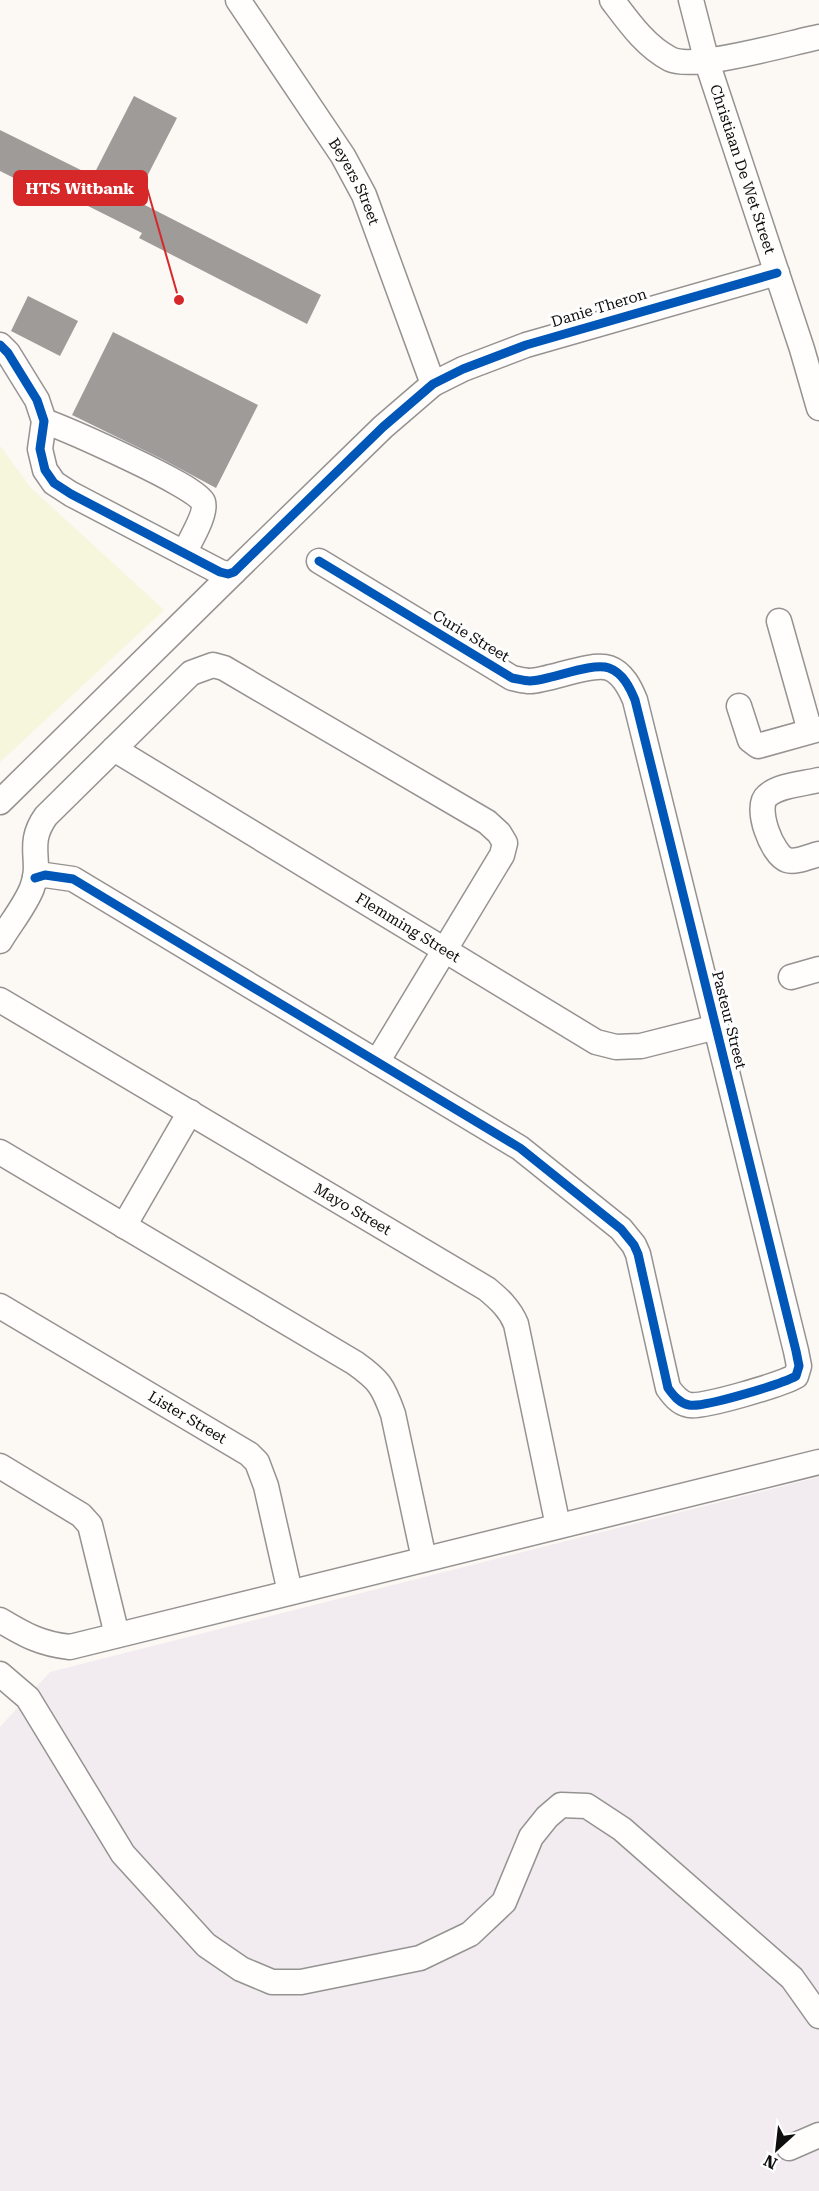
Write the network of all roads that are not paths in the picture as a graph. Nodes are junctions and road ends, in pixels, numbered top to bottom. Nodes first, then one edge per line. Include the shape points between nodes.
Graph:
1 (238, 0) edge
2 (612, 0) edge
3 (691, 0) edge
4 (819, 37) edge
5 (707, 62) junction
6 (777, 273) junction
7 (0, 345) edge
8 (810, 346) edge
9 (433, 384) junction
10 (819, 408) edge
11 (44, 421) junction
12 (184, 553) junction
13 (319, 561) dead end
14 (234, 572) junction
15 (779, 621) dead end
16 (620, 675) joint
17 (739, 706) dead end
18 (815, 730) edge
19 (114, 749) junction
20 (819, 780) edge
21 (0, 802) edge
22 (819, 854) edge
23 (35, 878) junction
24 (0, 941) edge
25 (444, 951) junction
26 (819, 969) edge
27 (791, 976) dead end
28 (0, 1000) edge
29 (716, 1027) junction
30 (377, 1062) junction
31 (190, 1112) junction
32 (0, 1152) edge
33 (124, 1226) junction
34 (0, 1306) edge
35 (819, 1462) edge
36 (0, 1466) edge
37 (558, 1526) junction
38 (424, 1559) junction
39 (290, 1592) junction
40 (0, 1620) edge
41 (117, 1635) junction
42 (0, 1674) edge
43 (819, 2016) edge
44 (819, 2135) edge
45 (789, 2148) dead end

1 - 9 street, Beyers Street via 344,156 364,195
2 - 5 street via 652,47 672,60
3 - 5 street, Christiaan De Wet Street
4 - 5 street
5 - 6 street, Christiaan De Wet Street
6 - 8 street, Christiaan De Wet Street
6 - 9 street, Danie Theron via 526,345
7 - 11 street via 37,400
8 - 10 street, Christiaan De Wet Street
9 - 14 street, Danie Theron via 383,427
11 - 12 street via 40,449 45,470 54,483
11 - 12 street via 68,429 198,495 204,503 203,512
12 - 14 street via 220,572
13 - 16 street, Curie Street via 512,678 529,681 596,668 609,668
14 - 21 street, Danie Theron
15 - 18 street
16 - 29 street, Pasteur Street via 635,700
17 - 18 street via 750,740 758,746
19 - 23 street via 36,829
19 - 25 street, Flemming Street
19 - 25 street via 191,673 213,665 487,822 505,843 502,855
20 - 22 street via 775,790 764,798 762,805 772,847 783,858 792,861
23 - 24 street
23 - 30 street via 45,874 73,879
25 - 29 street, Flemming Street via 596,1042 616,1047 640,1046
25 - 30 street
26 - 27 street
28 - 31 street, Mayo Street
29 - 30 street, Pasteur Street via 799,1366 796,1376 774,1386 694,1406 680,1402 668,1388 638,1254 629,1238 520,1148
31 - 33 street
31 - 37 street, Mayo Street via 487,1289 502,1302 516,1324
32 - 33 street
33 - 38 street via 378,1380 393,1414
34 - 39 street, Lister Street via 249,1454 264,1480
35 - 37 street
36 - 41 street via 81,1515 90,1525
37 - 38 street
38 - 39 street
39 - 41 street
40 - 41 street via 26,1636 70,1647
42 - 43 street via 28,1698 123,1854 206,1945 241,1969 272,1982 301,1982 420,1958 470,1934 504,1902 531,1837 547,1816 561,1805 587,1806 622,1829 792,1978
44 - 45 street

